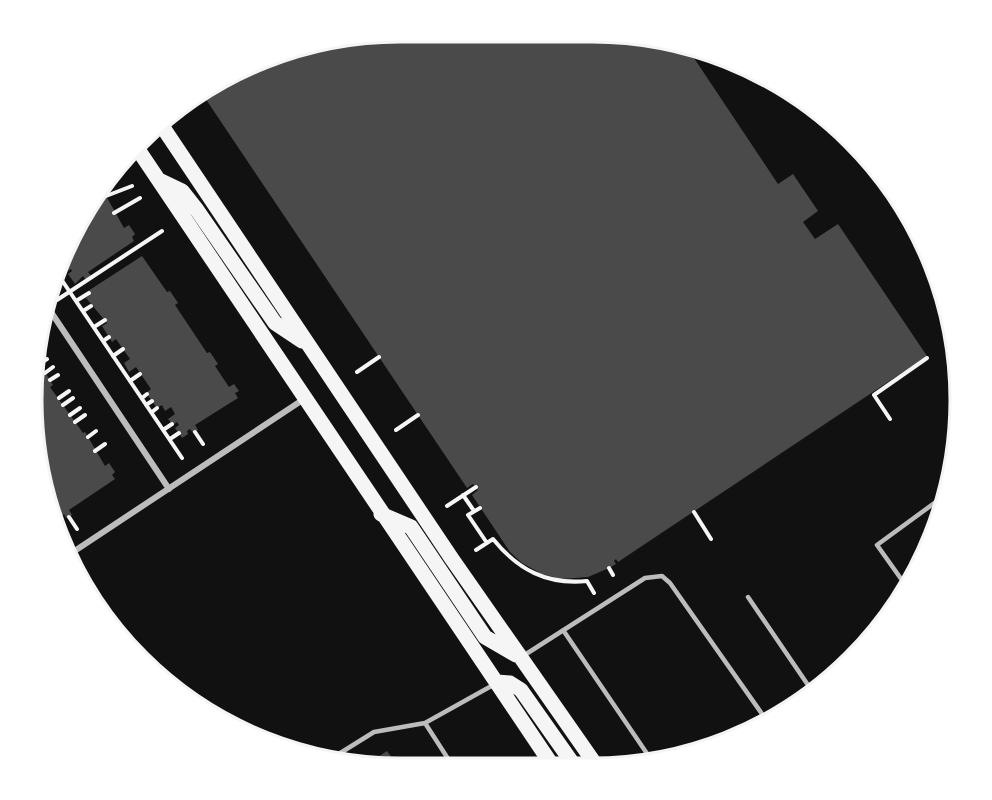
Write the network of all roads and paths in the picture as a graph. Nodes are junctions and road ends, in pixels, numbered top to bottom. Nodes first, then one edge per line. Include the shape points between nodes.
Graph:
1 (165, 130) edge
2 (141, 154) edge
3 (158, 180) junction
4 (132, 186) dead end
5 (106, 196) dead end
6 (140, 198) dead end
7 (114, 213) dead end
8 (162, 231) dead end
9 (62, 281) edge
10 (70, 292) junction
11 (89, 293) dead end
12 (56, 301) dead end
13 (76, 301) junction
14 (91, 306) dead end
15 (83, 311) junction
16 (52, 314) edge
17 (105, 320) dead end
18 (94, 327) junction
19 (109, 337) dead end
20 (103, 341) junction
21 (307, 344) junction
22 (123, 349) dead end
23 (113, 356) junction
24 (379, 357) dead end
25 (927, 358) dead end
26 (47, 359) dead end
27 (44, 361) edge
28 (53, 367) dead end
29 (357, 372) dead end
30 (45, 373) dead end
31 (140, 374) dead end
32 (58, 375) dead end
33 (50, 380) dead end
34 (130, 381) junction
35 (69, 391) dead end
36 (147, 394) dead end
37 (59, 398) dead end
38 (73, 398) dead end
39 (141, 398) junction
40 (305, 398) junction
41 (152, 401) dead end
42 (63, 405) dead end
43 (146, 405) junction
44 (80, 408) dead end
45 (157, 408) dead end
46 (152, 412) junction
47 (70, 415) dead end
48 (85, 415) dead end
49 (418, 415) dead end
50 (890, 419) dead end
51 (75, 422) dead end
52 (172, 424) dead end
53 (163, 430) junction
54 (396, 430) dead end
55 (96, 431) dead end
56 (195, 432) dead end
57 (179, 433) dead end
58 (88, 437) dead end
59 (170, 439) junction
60 (105, 444) dead end
61 (203, 444) dead end
62 (95, 451) dead end
63 (182, 458) dead end
64 (476, 487) dead end
65 (169, 489) junction
66 (464, 495) junction
67 (935, 502) edge
68 (447, 506) dead end
69 (480, 508) dead end
70 (474, 511) junction
71 (694, 512) dead end
72 (381, 514) junction
73 (69, 516) dead end
74 (77, 529) dead end
75 (711, 539) dead end
76 (487, 543) junction
77 (476, 549) dead end
78 (75, 550) edge
79 (609, 568) dead end
80 (613, 575) dead end
81 (902, 580) edge
82 (594, 593) dead end
83 (748, 597) dead end
84 (563, 630) junction
85 (521, 658) junction
86 (497, 682) junction
87 (808, 685) edge
88 (762, 714) edge
89 (425, 723) junction
90 (341, 753) edge
91 (646, 754) edge
92 (448, 758) edge
93 (547, 758) edge
94 (569, 758) edge
95 (591, 758) edge

1 - 21 main road
2 - 3 main road
3 - 21 main road via 182,191 275,324
3 - 40 main road
4 - 5 path
6 - 7 path
8 - 10 path
9 - 10 path
10 - 12 path
10 - 13 path
11 - 13 path
13 - 15 path
14 - 15 path
15 - 18 path
16 - 65 street
17 - 18 path
18 - 20 path
19 - 20 path
20 - 23 path
21 - 85 main road
22 - 23 path
23 - 34 path
24 - 29 path
25 - 50 path via 874,395
26 - 27 path
28 - 30 path
31 - 34 path
32 - 33 path
34 - 39 path
35 - 37 path
36 - 39 path
38 - 42 path
39 - 43 path
40 - 65 street
40 - 72 main road
41 - 43 path
43 - 46 path
44 - 47 path
45 - 46 path
46 - 53 path
48 - 51 path
49 - 54 path
52 - 53 path
53 - 59 path
55 - 58 path
56 - 61 path
57 - 59 path
59 - 63 path
60 - 62 path
64 - 66 path
65 - 78 street
66 - 68 path
66 - 70 path
67 - 81 lane via 877,544
69 - 70 path
70 - 76 path via 468,514
71 - 75 path
72 - 85 main road via 411,527 484,637
72 - 86 main road
73 - 74 path
76 - 77 path
76 - 82 path via 494,539 513,562 539,577 587,581
79 - 80 path
83 - 87 lane
84 - 85 lane
84 - 88 lane via 645,578 662,576
84 - 91 lane
85 - 95 main road
86 - 89 lane
86 - 93 main road
86 - 94 main road via 510,683 521,690
89 - 90 lane via 374,732
89 - 92 lane

